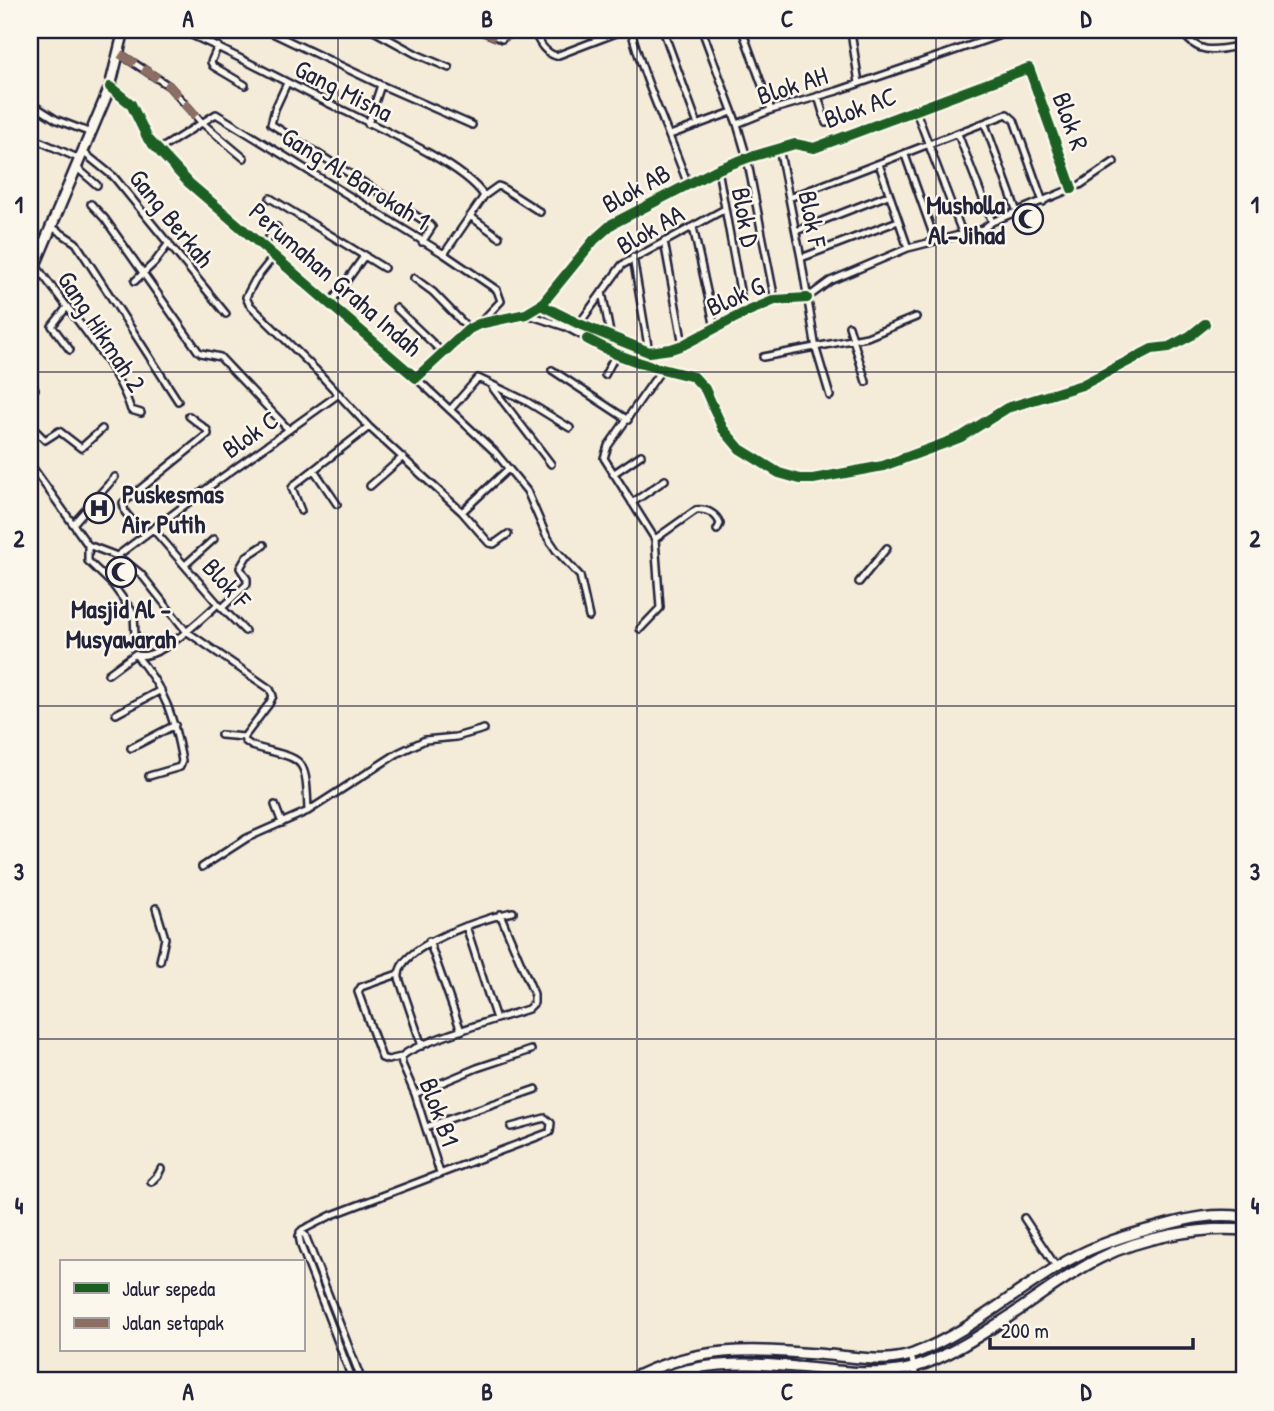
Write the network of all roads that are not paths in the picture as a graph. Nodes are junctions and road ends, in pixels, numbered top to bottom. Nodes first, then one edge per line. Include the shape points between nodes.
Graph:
1 (124, 30) edge
2 (180, 30) edge
3 (266, 30) edge
4 (372, 30) edge
5 (479, 30) edge
6 (514, 30) edge
7 (533, 30) edge
8 (624, 30) edge
9 (631, 30) edge
10 (663, 30) edge
11 (702, 30) edge
12 (743, 30) edge
13 (858, 30) edge
14 (1015, 30) edge
15 (1181, 30) edge
16 (1244, 45) edge
17 (218, 46) junction
18 (120, 54) junction
19 (449, 68) dead end
20 (1029, 68) joint
21 (287, 83) junction
22 (859, 83) junction
23 (245, 85) dead end
24 (381, 85) junction
25 (110, 87) junction
26 (818, 96) junction
27 (30, 103) edge
28 (771, 110) junction
29 (916, 111) junction
30 (732, 112) junction
31 (201, 122) junction
32 (826, 122) dead end
33 (368, 124) junction
34 (737, 124) junction
35 (985, 124) junction
36 (472, 125) dead end
37 (698, 125) junction
38 (91, 133) junction
39 (958, 134) junction
40 (670, 135) junction
41 (30, 137) edge
42 (930, 144) junction
43 (779, 148) junction
44 (157, 151) junction
45 (905, 155) junction
46 (244, 158) dead end
47 (747, 158) junction
48 (80, 159) junction
49 (1114, 162) dead end
50 (879, 164) junction
51 (718, 169) junction
52 (97, 184) dead end
53 (688, 185) junction
54 (1072, 189) junction
55 (888, 195) junction
56 (484, 196) junction
57 (270, 198) dead end
58 (789, 198) junction
59 (1043, 202) junction
60 (91, 204) dead end
61 (725, 209) junction
62 (540, 212) dead end
63 (1017, 212) junction
64 (470, 216) junction
65 (898, 221) junction
66 (992, 222) junction
67 (52, 227) junction
68 (277, 227) dead end
69 (693, 227) junction
70 (796, 231) junction
71 (963, 235) junction
72 (499, 237) dead end
73 (935, 240) junction
74 (422, 242) junction
75 (664, 242) junction
76 (169, 243) junction
77 (263, 246) junction
78 (908, 248) junction
79 (444, 254) junction
80 (365, 255) junction
81 (274, 256) junction
82 (633, 257) junction
83 (801, 258) junction
84 (35, 264) junction
85 (384, 268) dead end
86 (145, 274) junction
87 (30, 277) edge
88 (414, 278) dead end
89 (135, 281) dead end
90 (602, 292) junction
91 (807, 298) junction
92 (775, 300) junction
93 (330, 304) junction
94 (541, 305) junction
95 (66, 307) junction
96 (396, 308) dead end
97 (744, 313) junction
98 (226, 314) dead end
99 (526, 314) junction
100 (916, 317) dead end
101 (479, 324) junction
102 (579, 324) junction
103 (1205, 324) dead end
104 (849, 326) dead end
105 (715, 328) junction
106 (469, 329) junction
107 (611, 338) junction
108 (852, 341) junction
109 (683, 345) junction
110 (816, 349) junction
111 (70, 350) dead end
112 (442, 352) junction
113 (649, 352) junction
114 (616, 354) junction
115 (763, 357) dead end
116 (662, 369) junction
117 (552, 370) dead end
118 (606, 375) dead end
119 (416, 378) junction
120 (866, 382) dead end
121 (30, 384) edge
122 (490, 384) junction
123 (35, 389) dead end
124 (339, 394) junction
125 (830, 396) dead end
126 (178, 401) dead end
127 (450, 410) junction
128 (141, 413) dead end
129 (189, 416) dead end
130 (628, 420) junction
131 (30, 425) edge
132 (369, 427) junction
133 (570, 428) dead end
134 (102, 429) dead end
135 (289, 430) junction
136 (641, 455) dead end
137 (403, 457) junction
138 (30, 464) edge
139 (551, 464) dead end
140 (508, 469) junction
141 (314, 470) junction
142 (613, 474) junction
143 (115, 477) dead end
144 (665, 480) dead end
145 (370, 486) dead end
146 (632, 503) junction
147 (338, 504) dead end
148 (301, 511) dead end
149 (462, 512) junction
150 (73, 524) junction
151 (152, 529) junction
152 (717, 530) dead end
153 (508, 534) dead end
154 (144, 535) junction
155 (655, 538) junction
156 (214, 539) dead end
157 (88, 545) junction
158 (264, 545) dead end
159 (887, 548) dead end
160 (117, 556) junction
161 (185, 565) junction
162 (859, 582) dead end
163 (220, 606) junction
164 (589, 617) dead end
165 (640, 629) dead end
166 (186, 631) junction
167 (245, 631) dead end
168 (135, 636) dead end
169 (135, 654) junction
170 (108, 674) dead end
171 (161, 690) junction
172 (116, 715) dead end
173 (175, 725) junction
174 (484, 729) dead end
175 (221, 735) dead end
176 (244, 737) junction
177 (131, 748) dead end
178 (149, 776) dead end
179 (275, 805) dead end
180 (307, 811) junction
181 (282, 822) junction
182 (202, 867) dead end
183 (156, 908) dead end
184 (513, 912) dead end
185 (500, 914) junction
186 (466, 926) junction
187 (429, 941) junction
188 (160, 961) dead end
189 (398, 974) junction
190 (496, 1019) junction
191 (461, 1031) junction
192 (422, 1046) junction
193 (530, 1050) dead end
194 (401, 1060) junction
195 (536, 1089) dead end
196 (415, 1094) junction
197 (426, 1127) junction
198 (511, 1127) dead end
199 (161, 1169) dead end
200 (440, 1173) junction
201 (151, 1182) dead end
202 (1244, 1217) edge
203 (1024, 1218) dead end
204 (1244, 1230) edge
205 (301, 1234) junction
206 (1057, 1268) junction
207 (911, 1355) junction
208 (914, 1367) junction
209 (353, 1381) edge
210 (362, 1381) edge
211 (627, 1381) edge
212 (654, 1381) edge
213 (917, 1381) edge

1 - 18 main road
2 - 17 street, Gang Misna
3 - 24 street
4 - 19 street
5 - 6 street via 502,39
7 - 8 street via 542,47 556,56
9 - 40 street via 645,80
10 - 37 street
11 - 30 street
12 - 28 street
13 - 22 street via 851,32
14 - 22 street, Blok AH
15 - 16 street via 1195,46 1207,50
17 - 21 street, Gang Misna
17 - 23 street via 213,66
18 - 25 main road
18 - 31 street via 169,86
20 - 29 street, Blok AC
20 - 54 street, Blok R
21 - 33 street, Gang Misna
21 - 74 street via 271,124 429,224 431,231
22 - 26 street, Blok AH
24 - 33 street
24 - 36 street
25 - 38 main road
25 - 44 street, Perumahan Graha Indah via 131,104
26 - 28 street, Blok AH
26 - 32 street
27 - 38 street
28 - 34 street, Blok AH
29 - 42 street
29 - 43 street, Blok AC via 814,148 795,144
30 - 34 street
30 - 37 street, Blok AH
31 - 44 street
31 - 46 street
31 - 74 street, Gang Al Barokah 1 via 216,114
33 - 56 street, Gang Misna via 453,168
34 - 47 street
35 - 39 street
35 - 59 street via 1007,114 1014,120
35 - 63 street
37 - 40 street, Blok AH
38 - 48 main road
39 - 42 street
39 - 66 street
40 - 53 street
41 - 48 street
42 - 45 street
42 - 71 street
43 - 47 street, Blok AB
43 - 58 street, Blok F
44 - 77 street, Perumahan Graha Indah
45 - 50 street
45 - 73 street
47 - 51 street, Blok AB
47 - 92 street
48 - 52 street
48 - 67 main road
48 - 76 street, Gang Berkah via 114,177
49 - 54 street
50 - 55 street
50 - 58 street
51 - 53 street, Blok AB
51 - 61 street, Blok D
53 - 94 street, Blok AB via 612,224
54 - 59 street
55 - 65 street
55 - 70 street
56 - 62 street via 498,186
56 - 64 street
57 - 80 street
58 - 70 street, Blok F
59 - 63 street
60 - 86 street
61 - 69 street, Blok AA
61 - 97 street, Blok D
63 - 66 street
64 - 72 street
64 - 79 street
65 - 78 street
65 - 83 street
66 - 71 street
67 - 84 main road
67 - 126 street via 76,243
68 - 77 street
69 - 75 street, Blok AA
69 - 105 street
70 - 83 street, Blok F
71 - 73 street
73 - 78 street
74 - 79 street, Gang Al Barokah 1
75 - 82 street, Blok AA
75 - 109 street
76 - 86 street
76 - 98 street, Gang Berkah
77 - 81 street, Perumahan Graha Indah
78 - 91 street via 830,281
79 - 101 street, Gang Al Barokah 1 via 500,294 501,301
80 - 85 street
80 - 93 street
81 - 93 street, Perumahan Graha Indah
81 - 124 street via 255,280 247,302
82 - 90 street, Blok AA
82 - 113 street
83 - 91 street, Blok F
84 - 87 main road
84 - 95 street, Gang Hikmah 2
86 - 89 street
86 - 135 street via 199,352 220,357
88 - 106 street
90 - 102 street, Blok AA
90 - 107 street, Blok AA
91 - 92 street, Blok G
91 - 110 street, Blok F
92 - 97 street, Blok G
93 - 119 street, Perumahan Graha Indah
94 - 99 street, Perumahan Graha Indah
94 - 102 street
95 - 111 street via 52,326
95 - 128 street, Gang Hikmah 2 via 118,381 131,410
96 - 112 street
97 - 105 street, Blok G
99 - 101 street, Perumahan Graha Indah
99 - 114 street via 566,327
100 - 108 street
101 - 106 street, Perumahan Graha Indah
102 - 107 street
103 - 116 street via 1190,337 1152,349 1082,384 1007,408 961,437 883,467 813,479 779,472 753,458 729,437 701,383
104 - 108 street
105 - 109 street, Blok G
106 - 112 street, Perumahan Graha Indah
107 - 113 street
108 - 110 street
108 - 120 street
109 - 113 street
110 - 115 street
110 - 125 street, Blok F
112 - 119 street, Perumahan Graha Indah
114 - 116 street
114 - 118 street
116 - 130 street
117 - 130 street
119 - 127 street
121 - 123 street
122 - 127 street via 476,379
122 - 133 street
122 - 139 street
124 - 132 street
124 - 135 street, Blok C
127 - 140 street
129 - 154 street via 208,434 123,503
130 - 142 street via 605,453
131 - 134 street via 45,440 59,431 81,448
132 - 137 street
132 - 141 street
135 - 151 street, Blok C
136 - 142 street
137 - 145 street
137 - 149 street
138 - 150 street
140 - 149 street
140 - 164 street via 527,491 550,542 580,576
141 - 147 street
141 - 148 street via 292,488
142 - 146 street
143 - 150 street
144 - 146 street
146 - 155 street
149 - 153 street via 491,544
150 - 157 street
151 - 154 street, Blok C
151 - 161 street, Blok F
152 - 155 street via 720,524 715,515 696,510
154 - 160 street, Blok C
155 - 165 street via 660,608
156 - 161 street
157 - 160 street
157 - 168 street via 88,561 134,614
158 - 163 street via 243,561 240,568 247,584
159 - 162 street
160 - 166 street via 141,574
161 - 163 street, Blok F
163 - 166 street
163 - 167 street, Blok F
166 - 169 street via 166,647
166 - 176 street via 270,690 270,704
169 - 170 street
169 - 171 street
171 - 172 street
171 - 173 street
173 - 177 street
173 - 178 street via 181,764
174 - 180 street via 425,740
175 - 176 street
176 - 180 street via 252,746 298,760 304,767
179 - 181 street
180 - 181 street
181 - 182 street
183 - 188 street via 165,938
184 - 185 street
185 - 186 street
185 - 190 street via 534,1003
186 - 187 street
186 - 190 street
187 - 189 street
187 - 191 street
189 - 192 street
189 - 194 street via 358,992 382,1058
190 - 191 street
191 - 192 street
192 - 194 street via 404,1053
193 - 196 street
194 - 196 street, Blok B1
195 - 197 street
196 - 197 street, Blok B1
197 - 200 street, Blok B1
198 - 200 street via 545,1118 551,1123 550,1132
199 - 201 street
200 - 205 street via 306,1226
202 - 206 main road via 1199,1216 1160,1226 1094,1247
203 - 206 street
204 - 208 main road via 1215,1227 1182,1233 1101,1257 976,1339
205 - 209 street
205 - 210 street
206 - 207 main road via 977,1321
207 - 208 street
207 - 211 main road via 867,1359 765,1350 712,1352 670,1361
208 - 212 main road via 873,1372 715,1366
208 - 213 street

